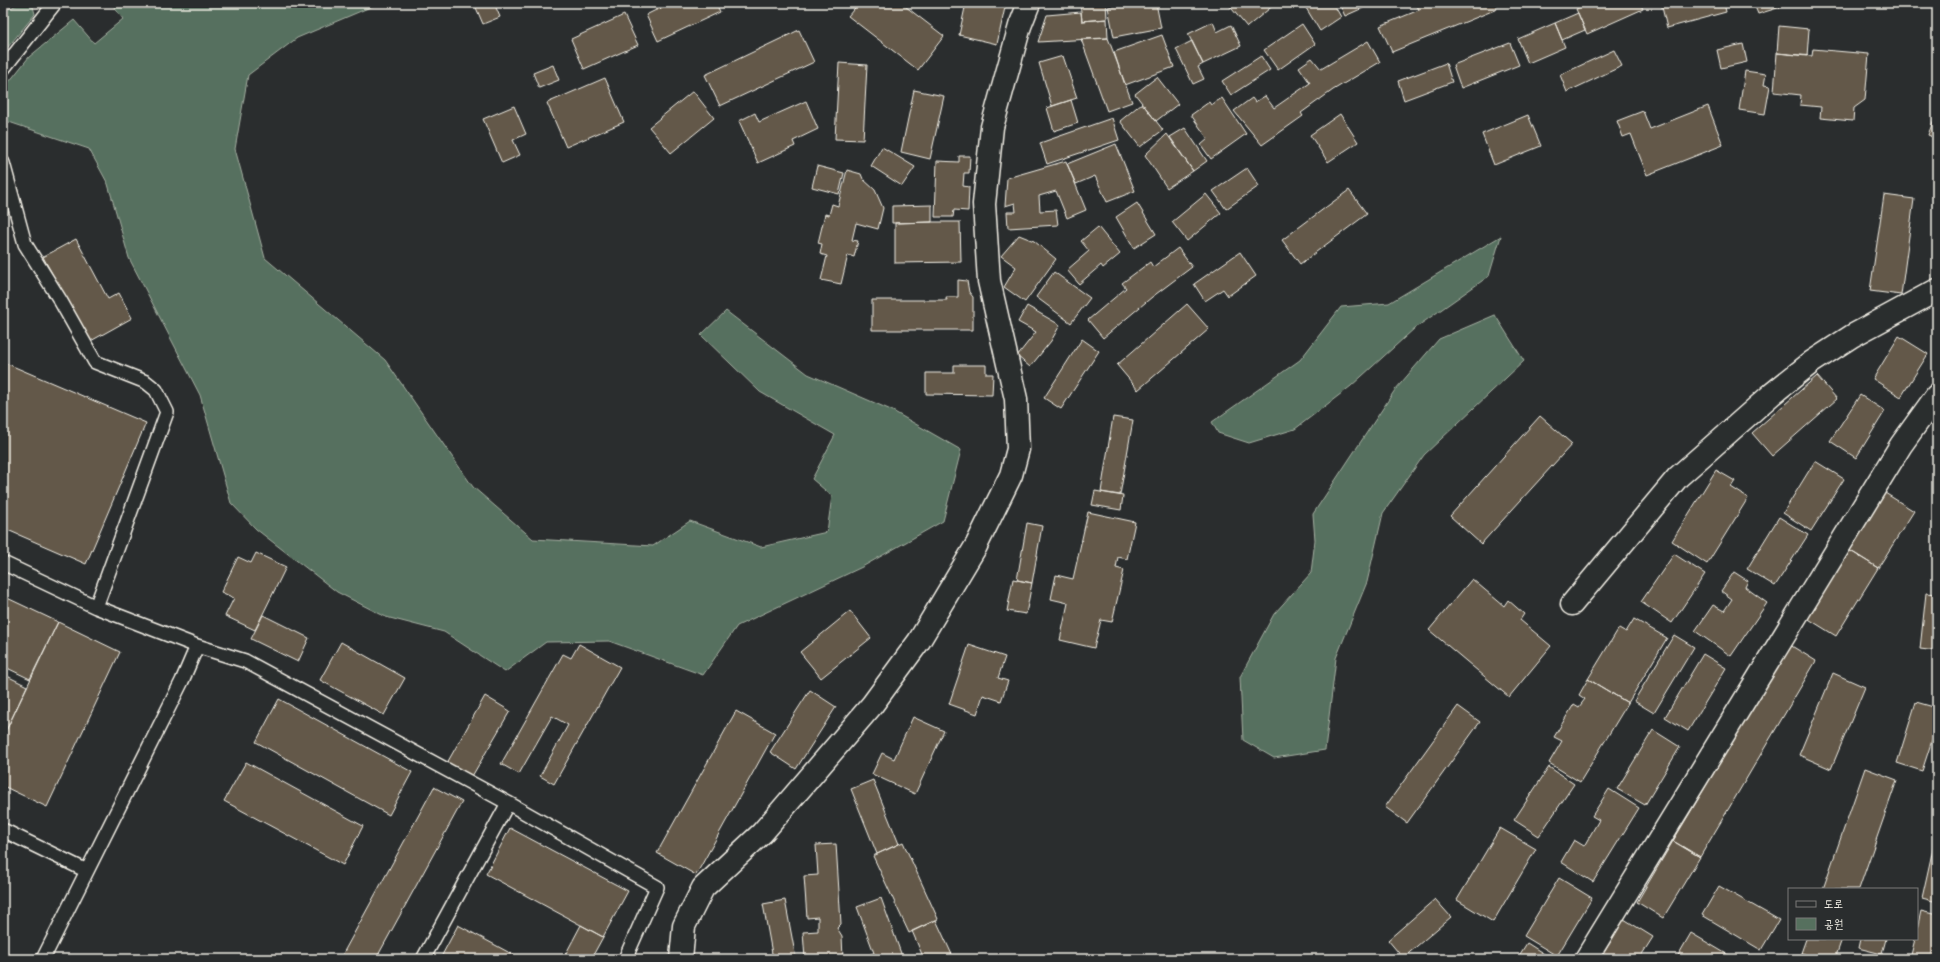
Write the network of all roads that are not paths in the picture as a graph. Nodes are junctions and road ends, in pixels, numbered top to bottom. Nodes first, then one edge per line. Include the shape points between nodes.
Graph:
1 (55, 3) edge
2 (1029, 3) edge
3 (3, 69) edge
4 (3, 163) edge
5 (1937, 290) edge
6 (1937, 395) edge
7 (3, 563) edge
8 (1572, 604) dead end
9 (96, 607) junction
10 (197, 646) junction
11 (508, 803) junction
12 (3, 830) edge
13 (87, 871) junction
14 (43, 959) edge
15 (423, 959) edge
16 (624, 959) edge
17 (681, 959) edge
18 (1586, 959) edge

1 - 3 lane
2 - 17 street via 1020,26 992,127 984,204 989,281 1016,399 1018,449 1011,474 976,546 923,634 872,706 762,833 703,888 684,926
4 - 9 lane via 25,244 95,362 146,382 156,390 167,412
5 - 8 street via 1852,336 1812,362 1772,394 1678,477
6 - 18 street via 1901,445
7 - 9 lane
9 - 10 lane
10 - 11 lane via 245,661
10 - 13 lane
11 - 15 lane
11 - 16 lane via 657,887
12 - 13 lane
13 - 14 lane

